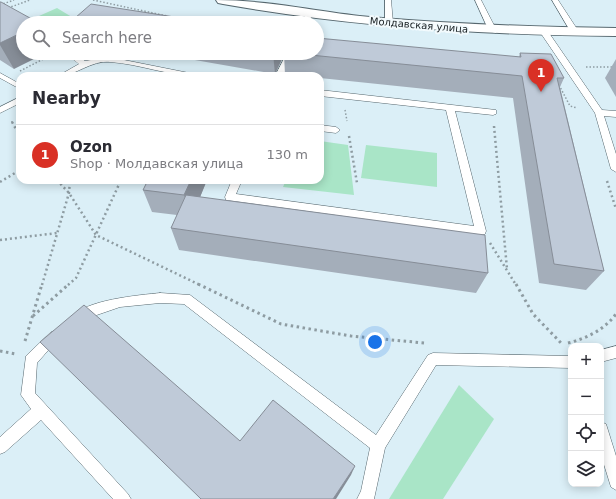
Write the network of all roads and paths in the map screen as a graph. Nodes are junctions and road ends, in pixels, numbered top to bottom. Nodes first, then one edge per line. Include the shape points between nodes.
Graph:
1 (14, 0) edge
2 (20, 0) edge
3 (30, 0) edge
4 (93, 0) edge
5 (223, 0) edge
6 (388, 0) edge
7 (478, 0) edge
8 (555, 0) edge
9 (20, 4) junction
10 (0, 6) edge
11 (4, 10) edge
12 (169, 16) edge
13 (294, 16) edge
14 (324, 20) edge
15 (388, 23) junction
16 (493, 31) junction
17 (544, 32) junction
18 (575, 32) junction
19 (616, 32) edge
20 (39, 60) edge
21 (79, 60) edge
22 (104, 60) edge
23 (114, 60) edge
24 (288, 60) edge
25 (84, 64) junction
26 (568, 67) junction
27 (616, 67) edge
28 (69, 72) edge
29 (174, 72) edge
30 (282, 72) edge
31 (3, 76) edge
32 (16, 85) edge
33 (324, 94) edge
34 (343, 96) junction
35 (16, 102) edge
36 (450, 108) junction
37 (0, 110) edge
38 (493, 112) joint
39 (599, 113) junction
40 (616, 114) edge
41 (348, 125) dead end
42 (324, 128) edge
43 (336, 130) dead end
44 (349, 132) dead end
45 (616, 169) edge
46 (16, 172) edge
47 (0, 182) edge
48 (357, 183) dead end
49 (61, 184) edge
50 (70, 184) edge
51 (119, 184) edge
52 (235, 184) edge
53 (69, 193) junction
54 (481, 231) junction
55 (57, 233) junction
56 (96, 235) junction
57 (0, 240) edge
58 (508, 269) junction
59 (32, 317) junction
60 (426, 343) dead end
61 (0, 351) edge
62 (616, 352) edge
63 (568, 354) edge
64 (568, 355) edge
65 (604, 355) edge
66 (26, 357) junction
67 (41, 410) junction
68 (604, 440) edge
69 (378, 445) junction
70 (0, 447) edge
71 (616, 482) edge
72 (123, 499) edge
73 (365, 499) edge

1 - 10 path
2 - 9 path
3 - 9 path
4 - 12 path
5 - 13 street, Молдавская улица
6 - 15 lane
7 - 16 lane
8 - 18 lane
9 - 11 path
14 - 15 street, Молдавская улица
15 - 16 street, Молдавская улица
16 - 17 street, Молдавская улица
17 - 18 street, Молдавская улица
17 - 26 lane
18 - 19 street, Молдавская улица
20 - 31 path
21 - 25 lane
22 - 25 lane
23 - 29 lane
24 - 30 lane
25 - 28 lane
26 - 27 path
26 - 39 lane
31 - 32 lane
33 - 34 lane
34 - 36 lane
34 - 41 path
35 - 37 lane
36 - 38 lane
36 - 54 lane
38 - 58 path
39 - 40 lane
39 - 45 lane
42 - 43 lane
44 - 48 path
46 - 47 path
49 - 53 path
50 - 53 path
51 - 56 path
52 - 54 lane via 230,197
53 - 55 path
53 - 56 path
54 - 58 path
55 - 57 path
55 - 59 path
56 - 59 path via 76,278
56 - 60 path via 281,324 351,336
58 - 63 path via 533,314
59 - 66 path
61 - 66 path
62 - 65 lane
64 - 69 lane via 433,359
66 - 67 lane via 28,395
66 - 69 lane via 84,314 120,302 160,298 186,299
67 - 70 lane
67 - 72 lane
68 - 71 lane
69 - 73 lane

